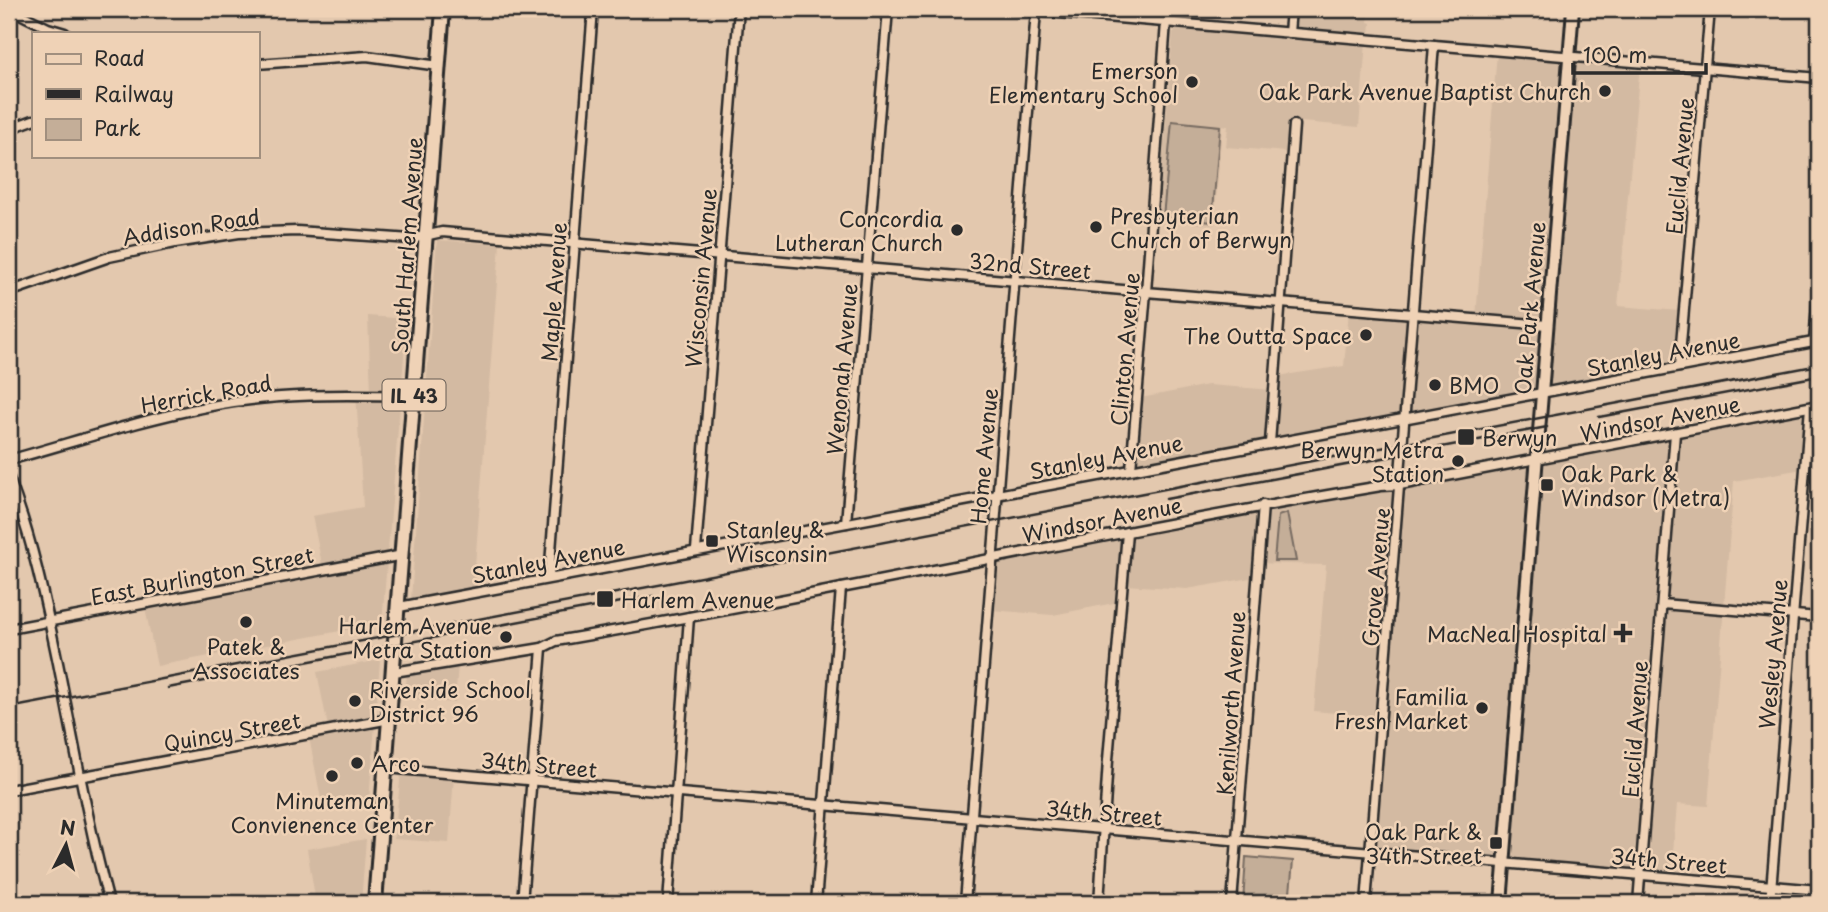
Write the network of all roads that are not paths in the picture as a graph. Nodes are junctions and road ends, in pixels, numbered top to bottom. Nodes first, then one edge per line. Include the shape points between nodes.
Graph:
1 (10, 9) edge
2 (443, 9) edge
3 (593, 9) edge
4 (739, 9) edge
5 (888, 9) edge
6 (1012, 9) edge
7 (1021, 9) edge
8 (1291, 9) edge
9 (1573, 9) edge
10 (1710, 9) edge
11 (1036, 11) junction
12 (1166, 22) junction
13 (62, 32) edge
14 (1289, 33) junction
15 (1434, 45) junction
16 (1569, 57) junction
17 (259, 64) edge
18 (439, 66) junction
19 (1705, 69) junction
20 (1819, 78) edge
21 (32, 120) edge
22 (1294, 125) dead end
23 (9, 129) edge
24 (426, 235) junction
25 (574, 243) junction
26 (719, 256) junction
27 (867, 268) junction
28 (1014, 281) junction
29 (1819, 281) edge
30 (9, 292) edge
31 (1146, 292) junction
32 (1280, 303) junction
33 (1414, 314) junction
34 (1547, 324) junction
35 (1817, 341) edge
36 (1679, 367) junction
37 (1541, 394) junction
38 (414, 396) junction
39 (1819, 405) edge
40 (1810, 407) junction
41 (1405, 419) junction
42 (1675, 433) junction
43 (1270, 443) junction
44 (9, 460) edge
45 (1535, 460) junction
46 (1131, 469) junction
47 (9, 478) edge
48 (1400, 485) junction
49 (998, 494) junction
50 (1263, 505) junction
51 (846, 523) junction
52 (1127, 532) junction
53 (695, 550) junction
54 (402, 555) junction
55 (992, 557) junction
56 (549, 577) junction
57 (841, 589) junction
58 (1661, 604) junction
59 (398, 607) junction
60 (1793, 615) junction
61 (690, 617) junction
62 (1819, 617) edge
63 (49, 622) junction
64 (9, 629) edge
65 (542, 648) junction
66 (394, 672) junction
67 (390, 719) junction
68 (386, 768) junction
69 (80, 776) junction
70 (531, 781) junction
71 (9, 790) edge
72 (677, 794) junction
73 (824, 806) junction
74 (972, 819) junction
75 (1103, 830) junction
76 (1237, 841) junction
77 (1370, 852) junction
78 (1504, 863) junction
79 (1640, 875) junction
80 (1772, 886) junction
81 (1819, 890) edge
82 (109, 903) edge
83 (375, 903) edge
84 (522, 903) edge
85 (668, 903) edge
86 (816, 903) edge
87 (965, 903) edge
88 (1099, 903) edge
89 (1232, 903) edge
90 (1366, 903) edge
91 (1501, 903) edge
92 (1638, 903) edge
93 (1770, 903) edge

1 - 13 street
2 - 18 main road, South Harlem Avenue / IL 43
3 - 25 street, Maple Avenue
4 - 26 street, Wisconsin Avenue
5 - 27 street, Wenonah Avenue
6 - 7 street
7 - 11 street
8 - 14 street
9 - 16 street, Oak Park Avenue
10 - 19 street, Euclid Avenue
11 - 12 street
11 - 28 street, Home Avenue
12 - 14 street
12 - 31 street, Clinton Avenue
14 - 15 street
15 - 16 street
15 - 33 street, Grove Avenue
16 - 19 street
16 - 34 street, Oak Park Avenue
17 - 18 street via 367,56
18 - 24 main road, South Harlem Avenue / IL 43
19 - 20 street
19 - 36 street, Euclid Avenue
21 - 23 street
22 - 32 street
24 - 25 street, 32nd Street via 442,232
24 - 30 street, Addison Road via 411,239 297,231 239,233 109,257
24 - 38 main road, South Harlem Avenue / IL 43
25 - 26 street, 32nd Street
25 - 56 street, Maple Avenue
26 - 27 street, 32nd Street
26 - 53 street, Wisconsin Avenue
27 - 28 street, 32nd Street
27 - 51 street, Wenonah Avenue
28 - 31 street, 32nd Street
28 - 49 street, Home Avenue
29 - 35 street
31 - 32 street, 32nd Street
31 - 46 street, Clinton Avenue
32 - 33 street, 32nd Street
32 - 43 street
33 - 34 street, 32nd Street
33 - 41 street, Grove Avenue
34 - 37 street, Oak Park Avenue
35 - 36 street, Stanley Avenue
36 - 37 street, Stanley Avenue
37 - 41 street, Stanley Avenue
37 - 45 street, Oak Park Avenue
38 - 44 street, Herrick Road via 290,396 207,406
38 - 54 main road, South Harlem Avenue / IL 43
39 - 40 street, Windsor Avenue
40 - 42 street, Windsor Avenue
40 - 60 street, Wesley Avenue
41 - 43 street, Stanley Avenue
41 - 48 street, Grove Avenue
42 - 45 street, Windsor Avenue
42 - 58 street, Euclid Avenue
43 - 46 street, Stanley Avenue
45 - 48 street, Windsor Avenue
45 - 78 street, Oak Park Avenue
46 - 49 street, Stanley Avenue
47 - 63 street
48 - 50 street, Windsor Avenue
48 - 77 street, Grove Avenue
49 - 51 street, Stanley Avenue
49 - 55 street, Home Avenue
50 - 52 street, Windsor Avenue
50 - 76 street, Kenilworth Avenue
51 - 53 street, Stanley Avenue
52 - 55 street, Windsor Avenue
52 - 75 street
53 - 56 street, Stanley Avenue
54 - 59 main road, South Harlem Avenue / IL 43
54 - 63 street, East Burlington Street
55 - 57 street, Windsor Avenue
55 - 74 street, Home Avenue
56 - 59 street, Stanley Avenue
57 - 61 street, Windsor Avenue
57 - 73 street
58 - 60 street
58 - 79 street, Euclid Avenue
59 - 66 main road, South Harlem Avenue / IL 43
60 - 62 street
60 - 80 street, Wesley Avenue
61 - 65 street, Windsor Avenue via 556,640
61 - 72 street
63 - 64 street, East Burlington Street
63 - 69 street
65 - 66 street, Windsor Avenue
65 - 70 street
66 - 67 main road, South Harlem Avenue / IL 43
67 - 68 main road, South Harlem Avenue / IL 43
67 - 69 street, Quincy Street
68 - 70 street, 34th Street
68 - 83 main road, South Harlem Avenue / IL 43
69 - 71 street, Quincy Street
69 - 82 street
70 - 72 street, 34th Street
70 - 84 street
72 - 73 street, 34th Street
72 - 85 street
73 - 74 street, 34th Street
73 - 86 street
74 - 75 street, 34th Street
74 - 87 street, Home Avenue
75 - 76 street, 34th Street
75 - 88 street
76 - 77 street, 34th Street
76 - 89 street, Kenilworth Avenue
77 - 78 street, 34th Street
77 - 90 street, Grove Avenue
78 - 79 street, 34th Street
78 - 91 street, Oak Park Avenue
79 - 80 street, 34th Street
79 - 92 street, Euclid Avenue
80 - 81 street, 34th Street
80 - 93 street, Wesley Avenue

